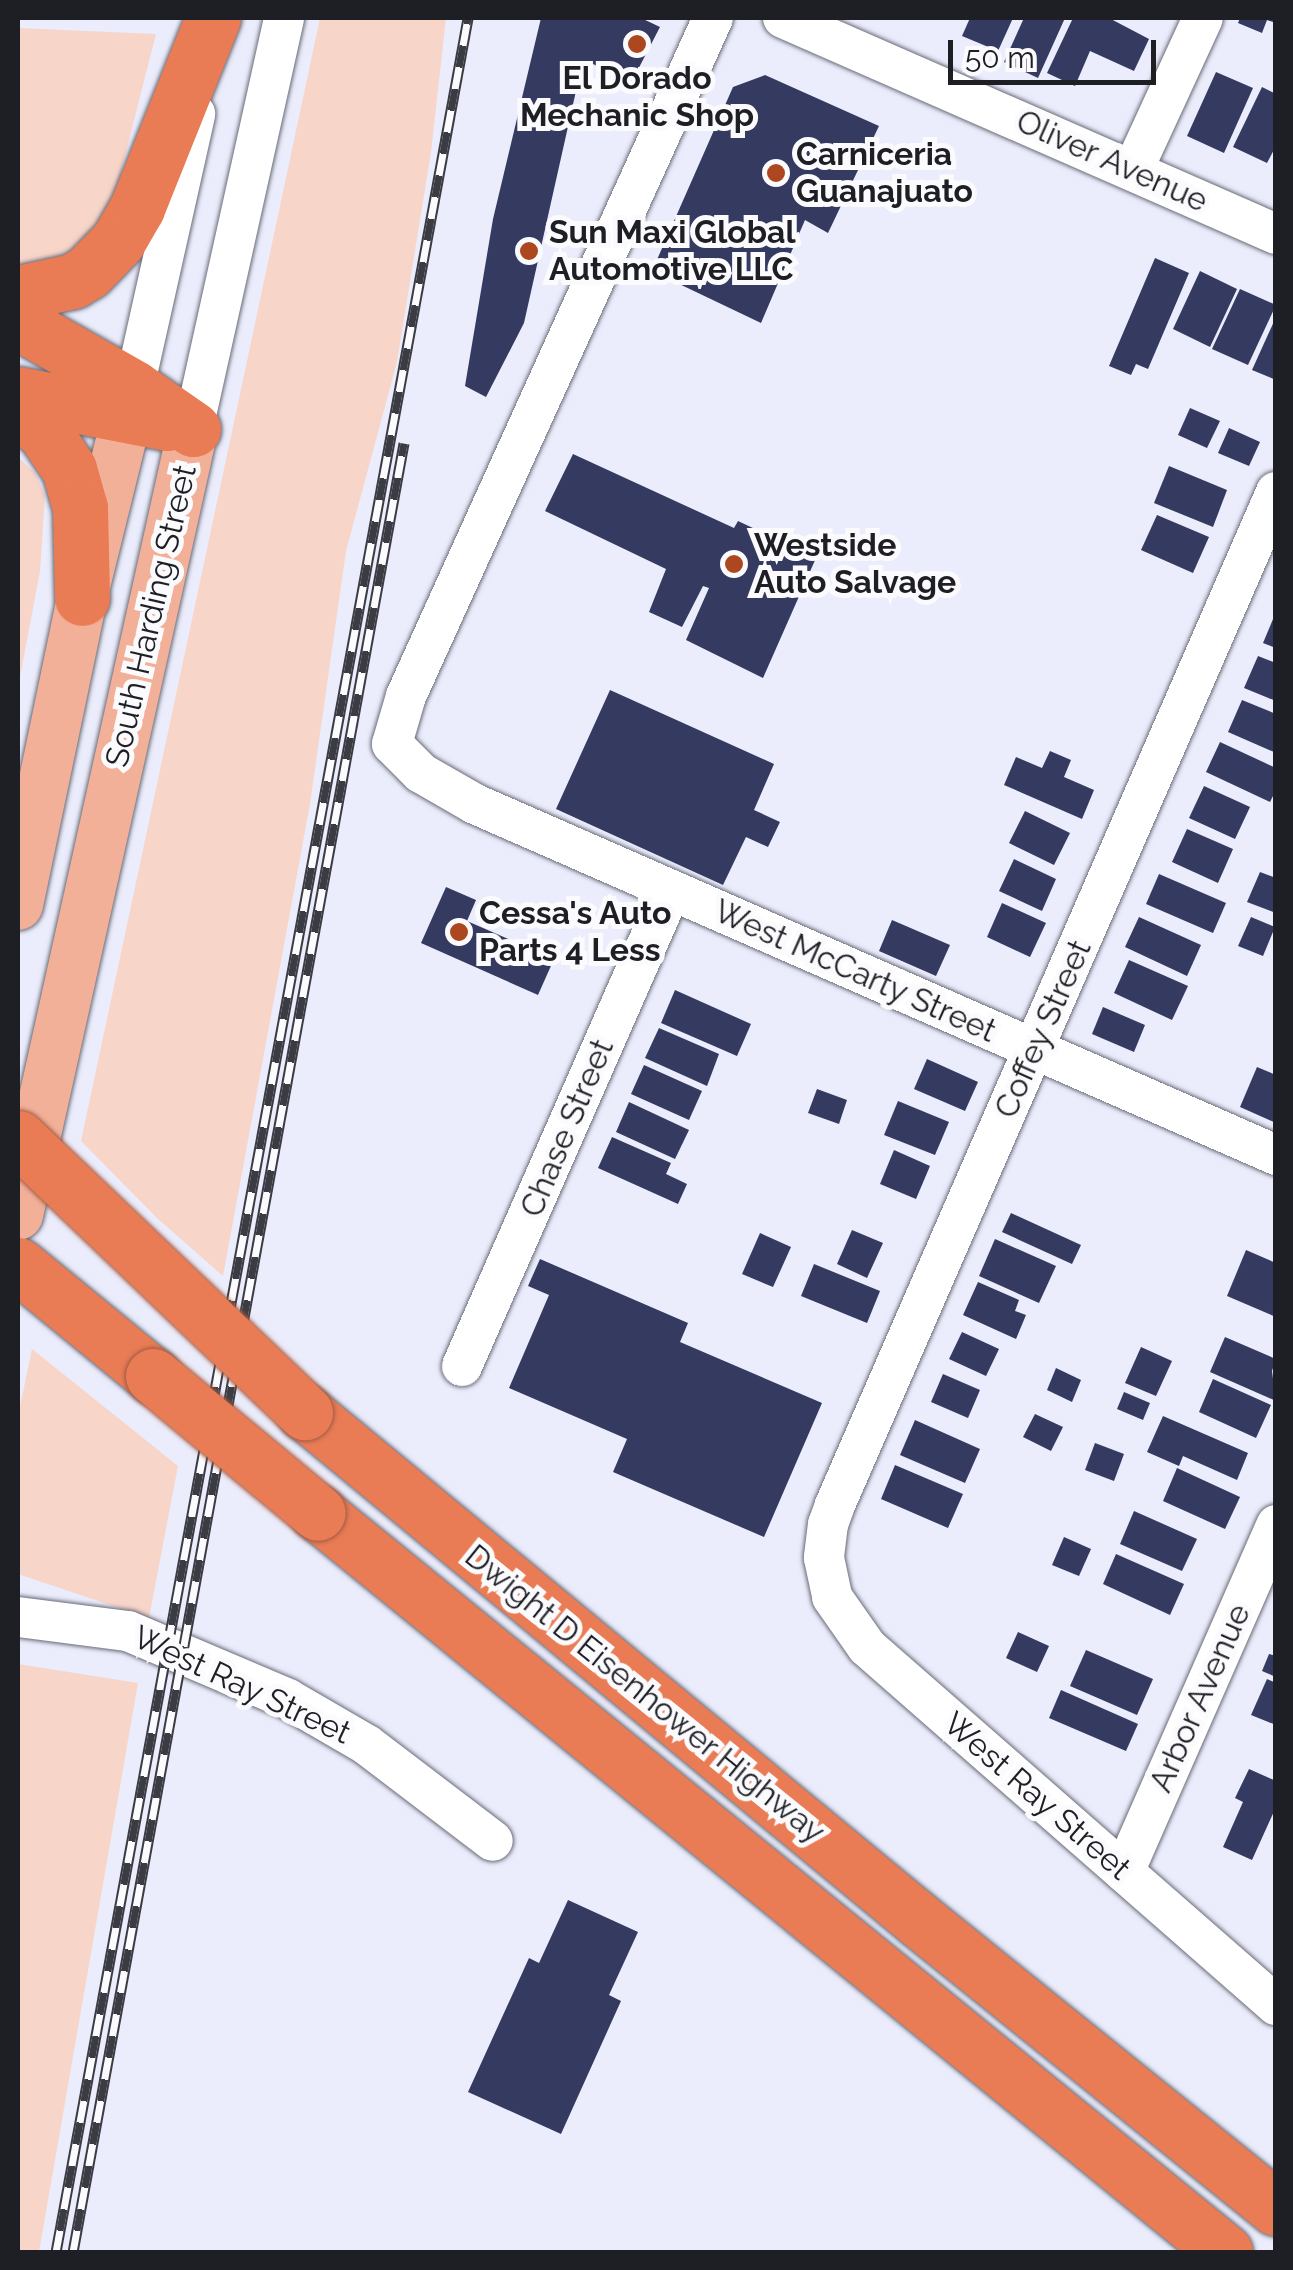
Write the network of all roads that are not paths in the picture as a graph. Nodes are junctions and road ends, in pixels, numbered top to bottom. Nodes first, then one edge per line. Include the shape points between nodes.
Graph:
1 (215, 18) edge
2 (284, 18) edge
3 (713, 18) edge
4 (783, 18) edge
5 (1203, 18) edge
6 (1133, 170) junction
7 (1276, 234) edge
8 (18, 293) edge
9 (18, 322) edge
10 (18, 394) edge
11 (131, 402) junction
12 (18, 410) edge
13 (192, 429) junction
14 (1276, 492) edge
15 (82, 598) junction
16 (670, 890) junction
17 (18, 905) edge
18 (1034, 1049) junction
19 (18, 1138) edge
20 (1276, 1154) edge
21 (18, 1176) edge
22 (18, 1214) edge
23 (18, 1265) edge
24 (18, 1275) edge
25 (79, 1315) junction
26 (462, 1366) dead end
27 (320, 1426) junction
28 (1276, 1525) edge
29 (826, 1568) joint
30 (18, 1616) edge
31 (493, 1841) dead end
32 (1124, 1872) junction
33 (1276, 2005) edge
34 (1266, 2200) edge
35 (1216, 2246) edge

1 - 8 highway via 118,241 73,280
1 - 11 street, South Harding Street
2 - 13 street, South Harding Street
3 - 16 street, West McCarty Street via 406,696 392,744 420,773 475,804
4 - 6 street, Oliver Avenue
5 - 6 street
6 - 7 street, Oliver Avenue
9 - 11 highway
10 - 11 highway
11 - 13 highway
11 - 15 main road, South Harding Street
12 - 15 highway via 45,433 69,469 80,508
13 - 22 main road, South Harding Street
14 - 18 street, Coffey Street
15 - 17 main road, South Harding Street
16 - 18 street, West McCarty Street
16 - 26 street, Chase Street
18 - 20 street, West McCarty Street
18 - 29 street, Coffey Street via 831,1515
19 - 27 highway, bridge
21 - 27 highway, Dwight D Eisenhower Highway, bridge
23 - 25 highway, Dwight D Eisenhower Highway
24 - 25 highway
25 - 35 highway, Dwight D Eisenhower Highway, bridge
27 - 34 highway, Dwight D Eisenhower Highway
28 - 32 street, Arbor Avenue
29 - 32 street, West Ray Street via 832,1597 867,1647
30 - 31 street, West Ray Street via 128,1631 288,1699 368,1744
32 - 33 street, West Ray Street

